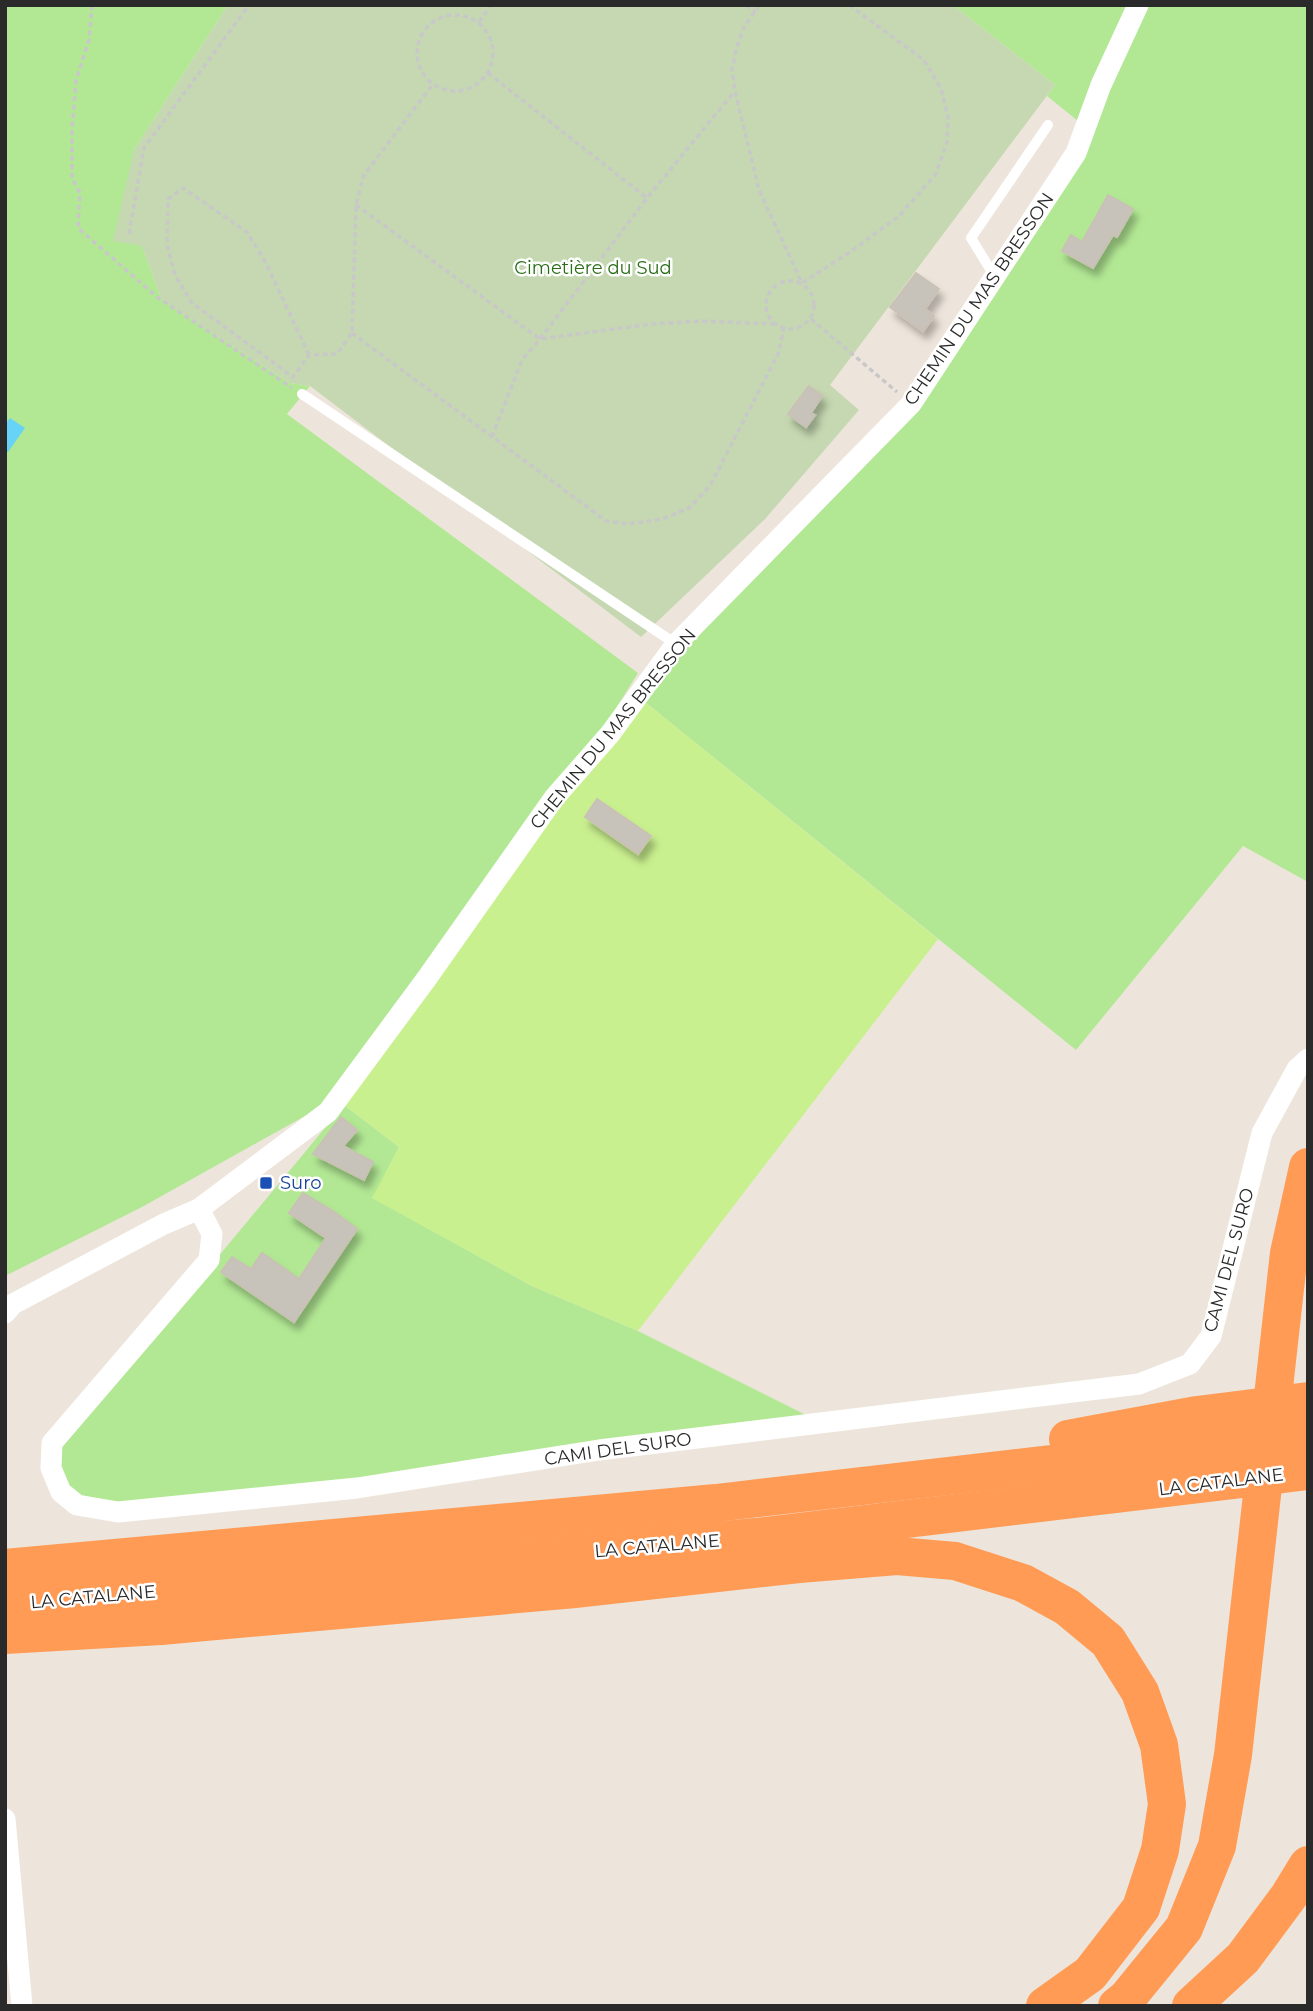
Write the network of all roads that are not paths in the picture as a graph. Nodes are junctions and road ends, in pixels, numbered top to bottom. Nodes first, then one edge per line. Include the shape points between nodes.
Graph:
1 (1138, 5) edge
2 (1048, 125) dead end
3 (995, 277) junction
4 (302, 394) road end
5 (676, 644) junction
6 (1308, 1059) edge
7 (1308, 1167) edge
8 (200, 1209) junction
9 (8, 1309) edge
10 (1308, 1401) edge
11 (1308, 1434) edge
12 (1308, 1471) edge
13 (845, 1489) junction
14 (5, 1568) edge
15 (5, 1605) edge
16 (5, 1635) edge
17 (5, 1819) edge
18 (1308, 1866) edge
19 (22, 2006) edge
20 (1045, 2006) edge
21 (1117, 2006) edge
22 (1191, 2006) edge

1 - 3 street, CHEMIN DU MAS BRESSON via 1076,153
2 - 3 lane via 971,238
3 - 5 street, CHEMIN DU MAS BRESSON via 911,404
4 - 5 lane
5 - 8 street, CHEMIN DU MAS BRESSON via 610,734 554,798 328,1112
6 - 8 street, CAMI DEL SURO via 1297,1069 1262,1133 1211,1336 1190,1364 1139,1384 599,1450 357,1488 118,1511 77,1505 61,1492 51,1468 52,1443 209,1260 212,1234
7 - 21 highway via 1289,1253 1233,1755 1217,1846 1184,1928
8 - 9 street, CHEMIN DU MAS BRESSON
10 - 13 highway via 1197,1415 1019,1448 909,1461
11 - 13 highway, LA CATALANE
12 - 15 highway, LA CATALANE via 756,1537
13 - 14 highway, LA CATALANE
16 - 20 highway via 548,1592 897,1556 955,1561 1023,1583 1067,1607 1108,1641 1140,1692 1159,1745 1167,1804 1160,1850 1141,1908 1090,1974
17 - 19 street
18 - 22 highway via 1243,1958

